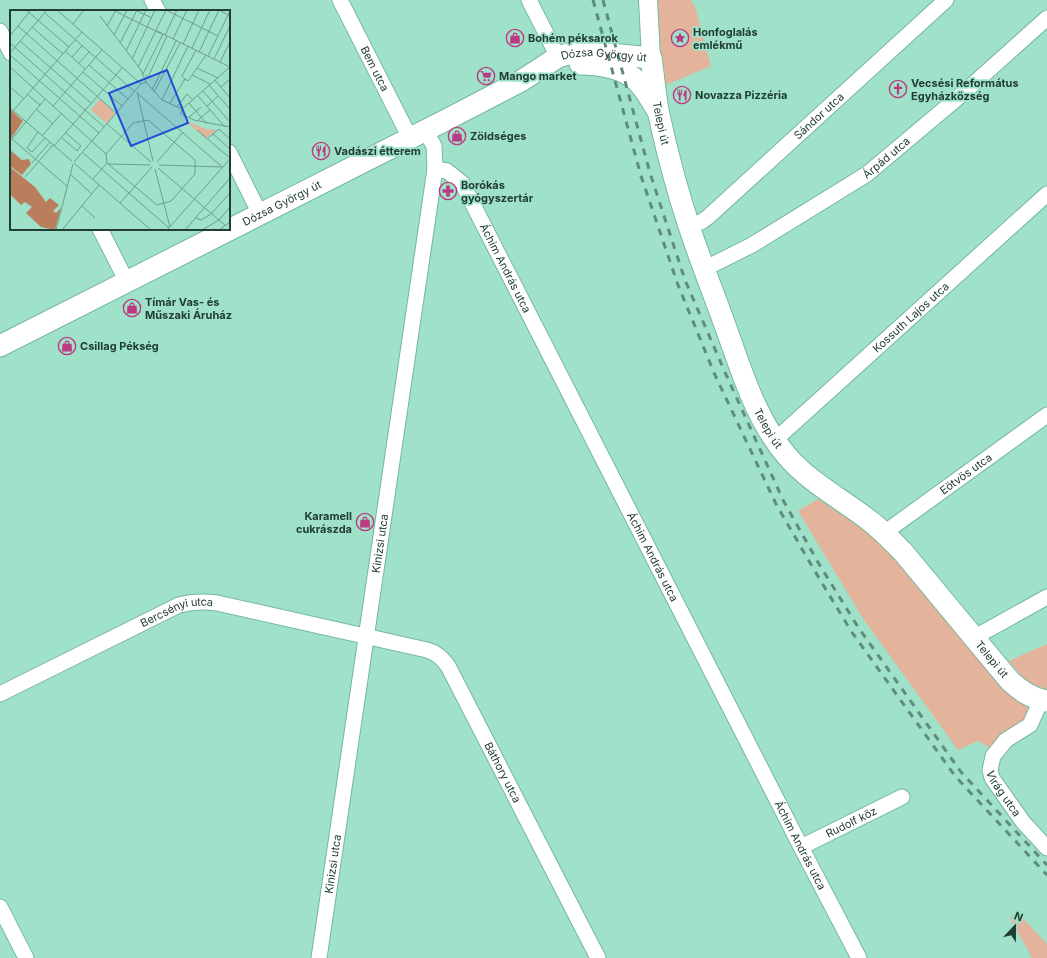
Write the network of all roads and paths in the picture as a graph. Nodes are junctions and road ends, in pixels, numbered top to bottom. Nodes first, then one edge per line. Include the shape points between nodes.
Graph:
1 (152, 0) edge
2 (340, 0) edge
3 (529, 0) edge
4 (648, 0) edge
5 (946, 0) edge
6 (157, 10) edge
7 (1047, 18) edge
8 (0, 31) edge
9 (10, 51) edge
10 (558, 57) junction
11 (651, 58) junction
12 (628, 74) junction
13 (521, 81) junction
14 (659, 114) junction
15 (418, 134) junction
16 (230, 154) edge
17 (435, 169) junction
18 (1047, 194) edge
19 (260, 214) junction
20 (689, 225) junction
21 (230, 229) edge
22 (100, 230) edge
23 (228, 230) edge
24 (704, 269) junction
25 (126, 282) junction
26 (0, 346) edge
27 (1047, 415) edge
28 (775, 440) junction
29 (884, 532) junction
30 (1047, 597) edge
31 (366, 636) junction
32 (975, 637) junction
33 (0, 694) edge
34 (1044, 701) edge
35 (902, 797) dead end
36 (801, 847) junction
37 (1047, 848) edge
38 (0, 907) edge
39 (26, 958) edge
40 (319, 958) edge
41 (598, 958) edge
42 (859, 958) edge

1 - 6 street
2 - 15 street, Bem utca
3 - 10 street
4 - 11 street
5 - 20 street, Sándor utca via 708,217
7 - 24 street, Árpád utca via 867,174 752,246
8 - 9 street
10 - 11 main road, Dózsa György út via 590,52
10 - 13 main road, Dózsa György út
11 - 12 main road, Dózsa György út via 643,67
11 - 14 main road, Telepi út
12 - 13 main road, Dózsa György út via 603,66 575,64
12 - 14 main road via 637,81
13 - 15 main road, Dózsa György út
14 - 20 main road, Telepi út
15 - 17 street, Kinizsi utca via 434,146
15 - 19 main road, Dózsa György út
16 - 19 street
17 - 31 street, Kinizsi utca
17 - 36 street, Áchim András utca via 447,171 462,183
18 - 28 street, Kossuth Lajos utca
19 - 21 main road, Dózsa György út
20 - 24 main road, Telepi út
22 - 25 street
23 - 25 main road, Dózsa György út
24 - 28 main road, Telepi út via 740,366 760,413
25 - 26 main road, Dózsa György út
27 - 29 street, Eötvös utca
28 - 29 main road, Telepi út via 787,456 810,478
29 - 32 main road, Telepi út
30 - 32 street
31 - 33 street, Bercsényi utca via 217,603 192,602 179,605
31 - 40 street, Kinizsi utca
31 - 41 street, Báthory utca via 427,650 443,659
32 - 34 main road, Telepi út via 1010,681 1020,690
34 - 37 street, Virág utca via 1030,725 1006,740 994,756 990,770 992,778 1023,822
35 - 36 street, Rudolf köz
36 - 42 street, Áchim András utca
38 - 39 street

